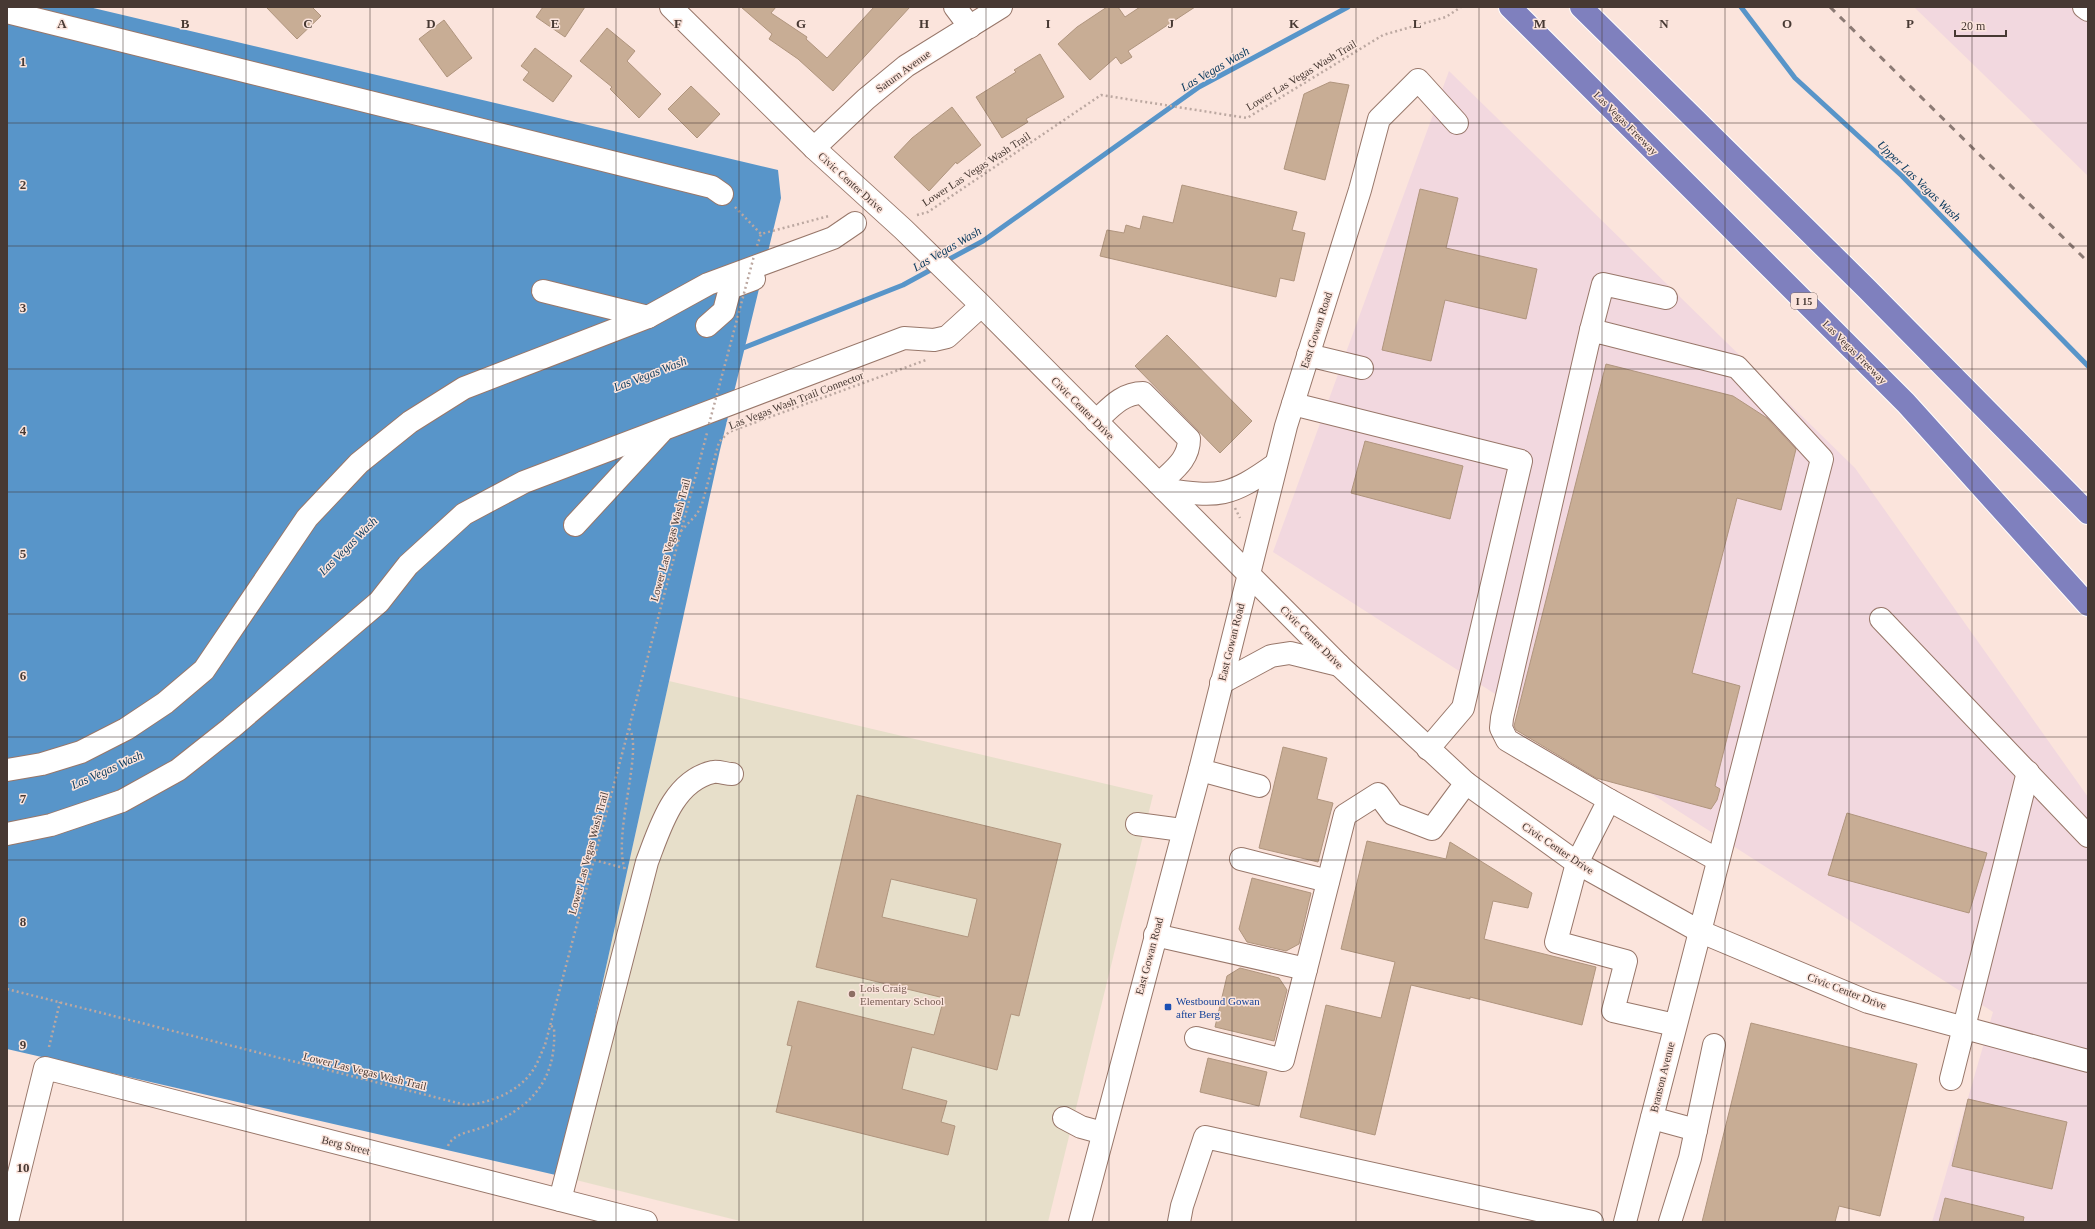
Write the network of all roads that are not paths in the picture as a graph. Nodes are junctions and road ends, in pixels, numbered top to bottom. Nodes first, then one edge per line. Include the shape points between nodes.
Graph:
1 (671, 7) edge
2 (955, 7) edge
3 (1001, 7) edge
4 (1510, 7) edge
5 (1581, 7) edge
6 (2084, 7) edge
7 (2088, 10) edge
8 (7, 12) edge
9 (970, 27) junction
10 (1457, 123) dead end
11 (814, 148) junction
12 (722, 194) road end
13 (873, 202) junction
14 (855, 223) junction
15 (543, 291) dead end
16 (1666, 298) dead end
17 (980, 305) junction
18 (648, 317) junction
19 (707, 326) dead end
20 (1591, 330) junction
21 (1308, 355) junction
22 (1362, 368) dead end
23 (1293, 404) junction
24 (1096, 421) junction
25 (664, 428) junction
26 (1276, 464) junction
27 (1161, 486) junction
28 (2088, 514) edge
29 (575, 525) dead end
30 (1248, 573) junction
31 (2088, 605) edge
32 (1881, 619) dead end
33 (1339, 665) junction
34 (1221, 683) junction
35 (1428, 749) junction
36 (7, 770) edge
37 (1200, 770) junction
38 (2028, 772) junction
39 (732, 774) dead end
40 (1466, 783) junction
41 (1259, 786) dead end
42 (1609, 800) junction
43 (1137, 824) dead end
44 (1182, 830) junction
45 (7, 834) edge
46 (2088, 836) edge
47 (1241, 859) dead end
48 (1718, 860) junction
49 (1577, 864) junction
50 (1328, 881) junction
51 (1699, 931) junction
52 (1155, 935) junction
53 (1306, 969) junction
54 (1675, 1025) junction
55 (1962, 1027) junction
56 (1196, 1038) dead end
57 (1714, 1045) dead end
58 (2088, 1061) edge
59 (1950, 1079) dead end
60 (1064, 1118) dead end
61 (1652, 1118) junction
62 (1696, 1130) junction
63 (1103, 1133) junction
64 (560, 1200) junction
65 (1531, 1216) edge
66 (613, 1218) edge
67 (7, 1222) edge
68 (646, 1222) edge
69 (1080, 1222) edge
70 (1179, 1222) edge
71 (1592, 1222) edge
72 (1626, 1222) edge
73 (1670, 1222) edge

1 - 11 street, Civic Center Drive
2 - 9 street
3 - 9 street, Saturn Avenue
4 - 31 highway, Las Vegas Freeway / I 15 via 1906,403
5 - 28 highway via 1866,288
6 - 7 street
8 - 12 street via 712,187
9 - 11 street, Saturn Avenue via 906,66
10 - 21 street, East Gowan Road via 1418,80 1379,119 1360,190
11 - 13 street, Civic Center Drive
13 - 14 street
13 - 17 street, Civic Center Drive
14 - 18 street via 833,238 708,284
14 - 19 street via 844,246 730,288 724,311
15 - 18 street
16 - 20 street via 1603,284
17 - 24 street, Civic Center Drive
17 - 25 street via 947,337 934,340 904,338
18 - 36 street via 464,388 410,422 359,463 307,518 204,670 165,703 126,729 88,749 42,764
20 - 42 street via 1502,718 1502,728 1507,740
20 - 48 street, Branson Avenue via 1738,367 1822,459
21 - 22 street
21 - 23 street, East Gowan Road
23 - 26 street, East Gowan Road
23 - 35 street via 1521,461 1463,708
24 - 27 street, Civic Center Drive
24 - 27 street via 1125,396 1142,393 1189,439 1189,451
25 - 29 street
25 - 45 street via 524,482 464,514 408,565 379,602 178,770 122,801 51,825
26 - 27 street via 1251,482 1229,492 1205,494
26 - 30 street, East Gowan Road
27 - 30 street, Civic Center Drive
30 - 33 street, Civic Center Drive
30 - 34 street, East Gowan Road
32 - 38 street
33 - 34 street via 1290,653 1271,656
33 - 35 street, Civic Center Drive
34 - 37 street, East Gowan Road
35 - 40 street, Civic Center Drive
37 - 41 street
37 - 44 street, East Gowan Road
38 - 46 street
38 - 55 street
39 - 64 street via 714,772 686,785 663,819 646,862
40 - 49 street, Civic Center Drive
40 - 50 street via 1432,829 1393,814 1378,794 1345,815
42 - 48 street
42 - 49 street
43 - 44 street
44 - 52 street, East Gowan Road
47 - 50 street
48 - 51 street, Branson Avenue
49 - 51 street, Civic Center Drive
49 - 54 street via 1556,942 1626,961 1613,1011
50 - 53 street
51 - 54 street, Branson Avenue
51 - 55 street, Civic Center Drive via 1868,1002
52 - 53 street
52 - 63 street, East Gowan Road
53 - 56 street via 1283,1060
54 - 61 street, Branson Avenue
55 - 58 street, Civic Center Drive
55 - 59 street
57 - 62 street
60 - 63 street via 1080,1127
61 - 62 street
61 - 72 street, Branson Avenue
62 - 73 street
63 - 69 street, East Gowan Road
64 - 66 street, Berg Street
64 - 67 street, Berg Street via 45,1068
65 - 70 street via 1205,1137
65 - 71 street
66 - 68 street, Berg Street

